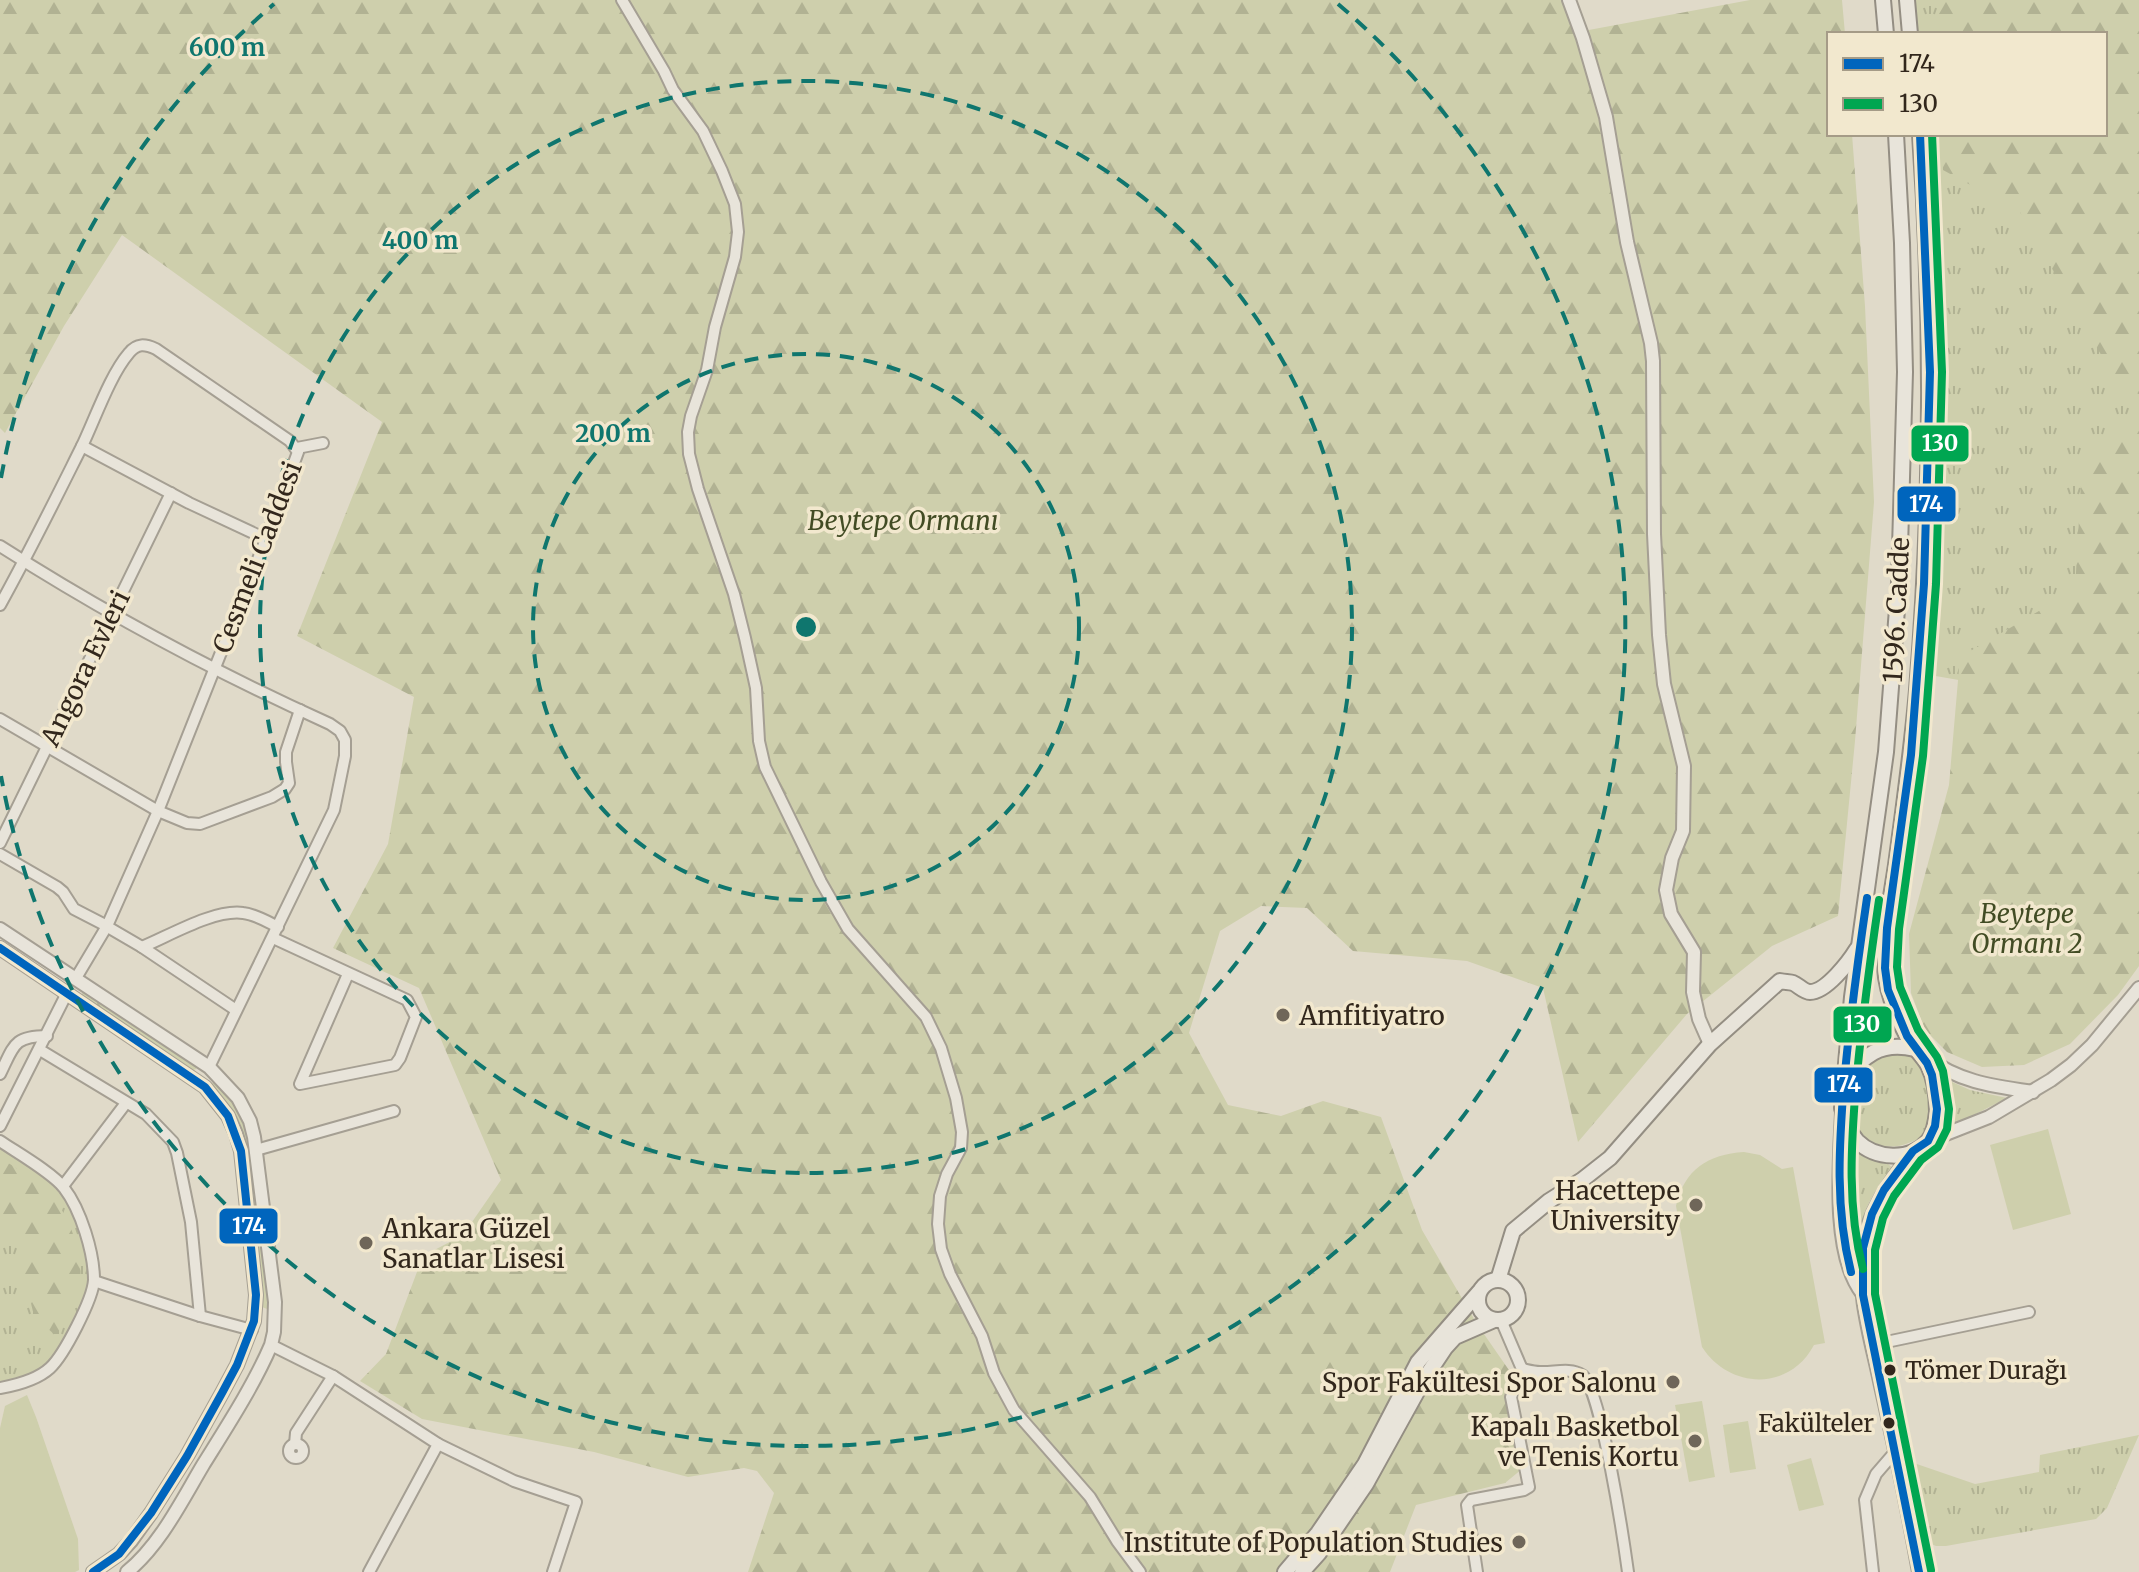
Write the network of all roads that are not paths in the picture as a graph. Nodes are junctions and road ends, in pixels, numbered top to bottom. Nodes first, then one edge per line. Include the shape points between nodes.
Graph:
1 (622, 0) edge
2 (1569, 0) edge
3 (1883, 0) edge
4 (1907, 0) edge
5 (1886, 32) edge
6 (1910, 32) edge
7 (1896, 136) edge
8 (1920, 136) edge
9 (323, 443) dead end
10 (82, 446) junction
11 (297, 448) junction
12 (171, 493) junction
13 (266, 539) junction
14 (0, 546) edge
15 (24, 562) junction
16 (0, 605) edge
17 (112, 613) junction
18 (215, 668) junction
19 (300, 710) junction
20 (0, 719) edge
21 (48, 746) junction
22 (158, 811) junction
23 (0, 843) edge
24 (0, 854) edge
25 (106, 926) junction
26 (0, 929) edge
27 (276, 932) junction
28 (1860, 945) junction
29 (142, 947) junction
30 (0, 948) edge
31 (348, 974) junction
32 (76, 978) junction
33 (2139, 988) edge
34 (67, 993) junction
35 (236, 1010) junction
36 (47, 1036) junction
37 (1710, 1044) junction
38 (1915, 1049) junction
39 (40, 1050) junction
40 (209, 1067) junction
41 (0, 1074) edge
42 (197, 1080) junction
43 (1844, 1083) junction
44 (2033, 1092) junction
45 (126, 1103) junction
46 (1842, 1108) junction
47 (394, 1111) dead end
48 (0, 1126) edge
49 (0, 1141) edge
50 (1928, 1141) junction
51 (256, 1150) junction
52 (1913, 1151) junction
53 (63, 1186) junction
54 (1498, 1280) junction
55 (94, 1281) junction
56 (1479, 1292) junction
57 (1863, 1295) junction
58 (2029, 1312) dead end
59 (200, 1316) junction
60 (1498, 1320) junction
61 (252, 1330) junction
62 (271, 1345) junction
63 (1872, 1345) junction
64 (1522, 1369) junction
65 (333, 1376) junction
66 (0, 1388) edge
67 (295, 1444) dead end
68 (438, 1444) junction
69 (1895, 1452) junction
70 (93, 1572) edge
71 (127, 1572) edge
72 (369, 1572) edge
73 (553, 1572) edge
74 (1140, 1572) edge
75 (1285, 1572) edge
76 (1302, 1572) edge
77 (1477, 1572) edge
78 (1628, 1572) edge
79 (1873, 1572) edge
80 (1919, 1572) edge

1 - 74 street via 703,131 735,204 735,257 691,416 689,454 745,638 765,767 848,929 926,1017 941,1048 962,1132 961,1148 940,1196 941,1249 994,1373 1014,1410 1090,1497
2 - 37 street via 1606,117 1651,343 1659,635 1664,684 1684,766 1683,831 1666,890 1671,914 1694,952 1693,992
3 - 5 main road
4 - 6 main road
7 - 28 main road, 1596. Cadde via 1905,372 1899,583 1886,752
8 - 38 main road, 1596. Cadde via 1930,372 1924,584 1911,755 1885,968 1888,990
9 - 11 street
10 - 11 street, Cesmeli Caddesi via 129,352 147,344
10 - 12 street
10 - 15 street, Cesmeli Caddesi
11 - 13 street, Cesmeli Caddesi
12 - 13 street
12 - 17 street, Angora Evleri
13 - 18 street, Cesmeli Caddesi
14 - 15 street
15 - 16 street, Cesmeli Caddesi
15 - 17 street
17 - 18 street
17 - 21 street, Angora Evleri
18 - 19 street
18 - 22 street, Cesmeli Caddesi
19 - 22 street via 286,752 285,789 200,824
19 - 27 street via 340,731 345,756 334,810
20 - 21 street
21 - 22 street
21 - 23 street, Angora Evleri
22 - 25 street, Cesmeli Caddesi
24 - 25 street via 57,887 74,909
25 - 29 street
25 - 32 street, Cesmeli Caddesi
26 - 32 street
27 - 29 street via 246,912 228,913
27 - 31 street
27 - 35 street
28 - 37 main road via 1848,965 1820,988 1810,992 1780,981
28 - 43 main road, 1596. Cadde
29 - 35 street
30 - 34 street
31 - 31 street via 307,1071 300,1084 384,1069 400,1058 416,1017 412,1007
32 - 34 street
32 - 40 street
33 - 44 street via 2092,1045
34 - 36 street
34 - 42 street
35 - 40 street
36 - 39 street
36 - 41 street via 20,1040
37 - 54 main road via 1610,1158 1513,1231
38 - 43 main road via 1876,1051
38 - 44 street via 1973,1082
38 - 50 main road, 1596. Cadde via 1927,1063 1936,1095 1936,1119
39 - 45 street
39 - 48 street
40 - 42 street
40 - 51 street via 243,1106
42 - 61 street via 223,1108 241,1151 256,1295
43 - 46 main road, 1596. Cadde
44 - 50 street via 1989,1117
45 - 53 street
45 - 59 street via 159,1126 177,1153 191,1222
46 - 52 main road via 1852,1134 1867,1149 1893,1156
46 - 57 street, 1596. Cadde via 1839,1190 1845,1249
47 - 51 street
49 - 53 street
50 - 52 main road, 1596. Cadde
51 - 62 street via 275,1302
52 - 57 street, 1596. Cadde via 1872,1214 1863,1248
53 - 55 street via 81,1217
54 - 56 main road
54 - 60 main road via 1515,1289 1518,1302 1512,1314
55 - 59 street
55 - 66 street via 71,1338 50,1368 21,1384
56 - 60 main road via 1479,1308
56 - 75 main road via 1418,1362 1365,1464
57 - 63 street, 1596. Cadde
58 - 63 street
59 - 61 street
60 - 64 street
60 - 76 main road via 1455,1337 1445,1348 1366,1484
61 - 62 street
61 - 70 street via 222,1393 151,1513 119,1554
62 - 65 street
62 - 71 street via 170,1519
63 - 69 street, 1596. Cadde
64 - 77 street via 1511,1397 1529,1487 1467,1505
64 - 78 street via 1570,1371 1587,1379 1615,1482
65 - 67 street via 296,1433
65 - 68 street
68 - 72 street
68 - 73 street via 514,1481 576,1502
69 - 79 street via 1876,1474 1865,1500
69 - 80 street, 1596. Cadde

